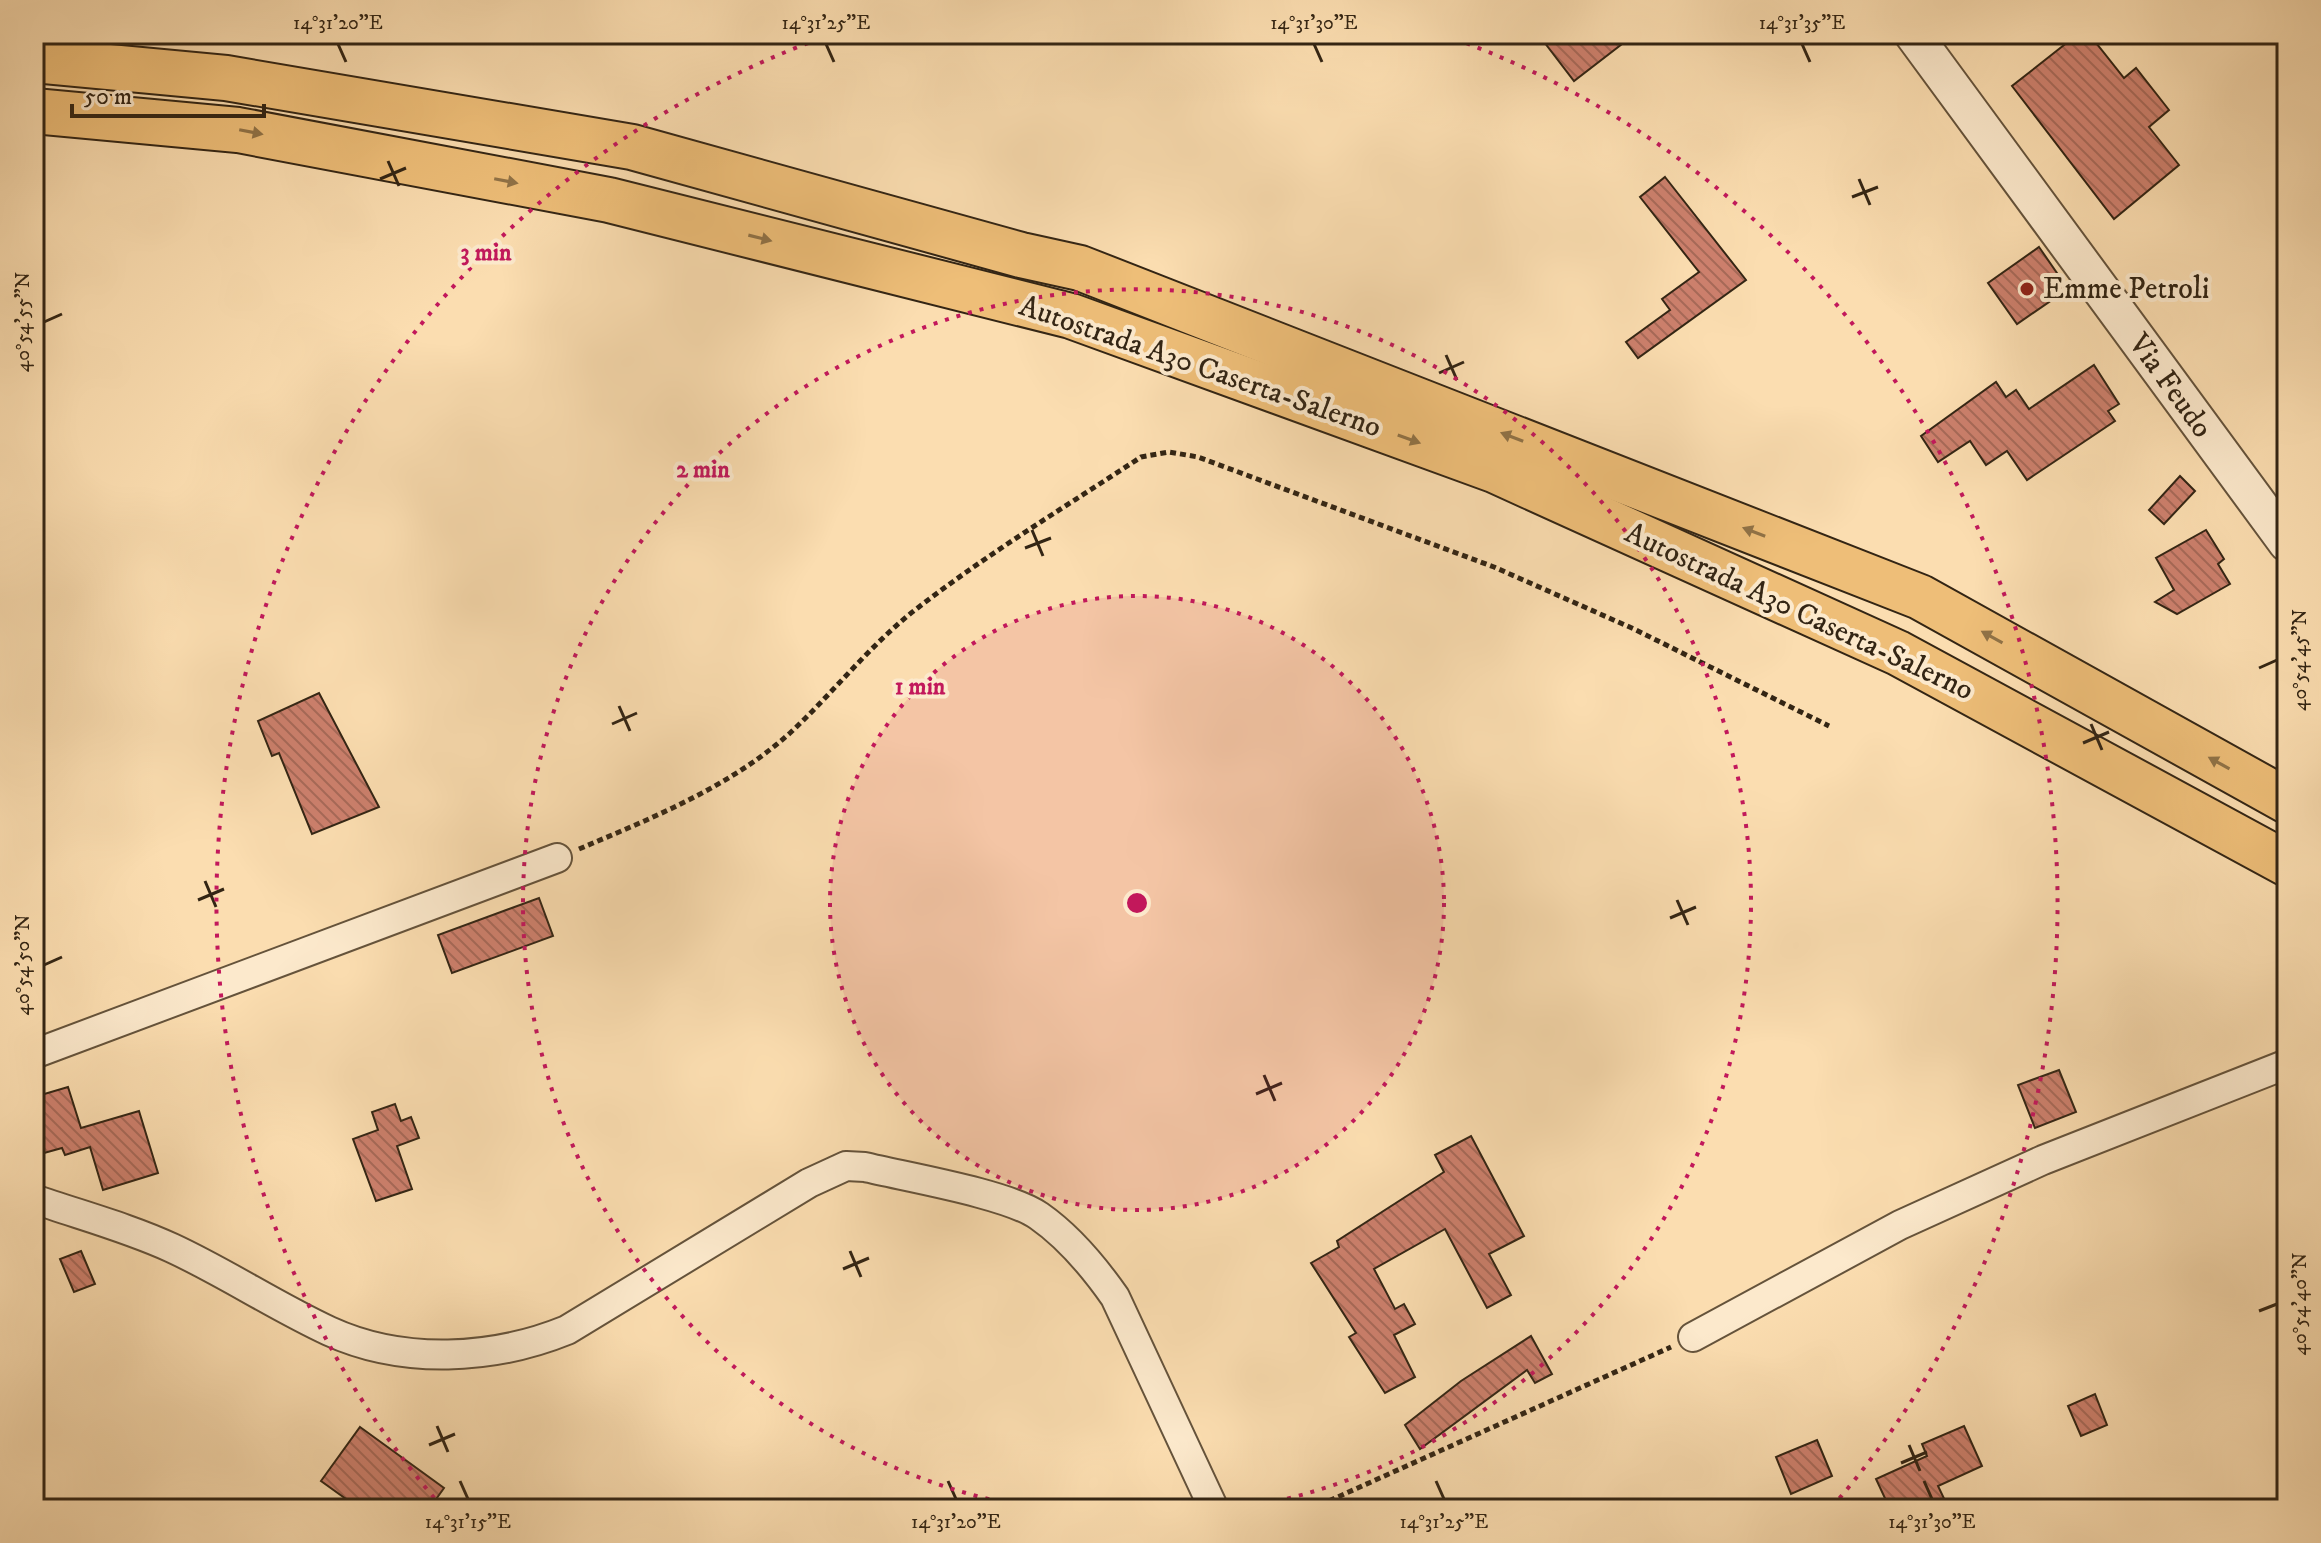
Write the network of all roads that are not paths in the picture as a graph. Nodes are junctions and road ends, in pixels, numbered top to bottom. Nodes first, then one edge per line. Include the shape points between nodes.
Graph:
1 (1913, 34) edge
2 (34, 60) edge
3 (34, 111) edge
4 (2287, 543) edge
5 (2287, 801) edge
6 (557, 858) road end
7 (2287, 864) edge
8 (34, 1054) edge
9 (2287, 1064) edge
10 (34, 1199) edge
11 (1693, 1337) road end
12 (1214, 1509) edge

1 - 4 street, Via Feudo
5 -> 2 highway, Autostrada A30 Caserta-Salerno via 1920,597 1080,268 632,147 226,78
3 -> 7 highway, Autostrada A30 Caserta-Salerno via 238,130 609,200 1071,316 1509,477 1898,653
6 - 8 street
9 - 11 street via 2043,1160 1900,1225
10 - 12 street via 171,1247 352,1339 407,1353 527,1346 567,1330 809,1183 846,1166 1000,1200 1045,1221 1094,1267 1115,1297

